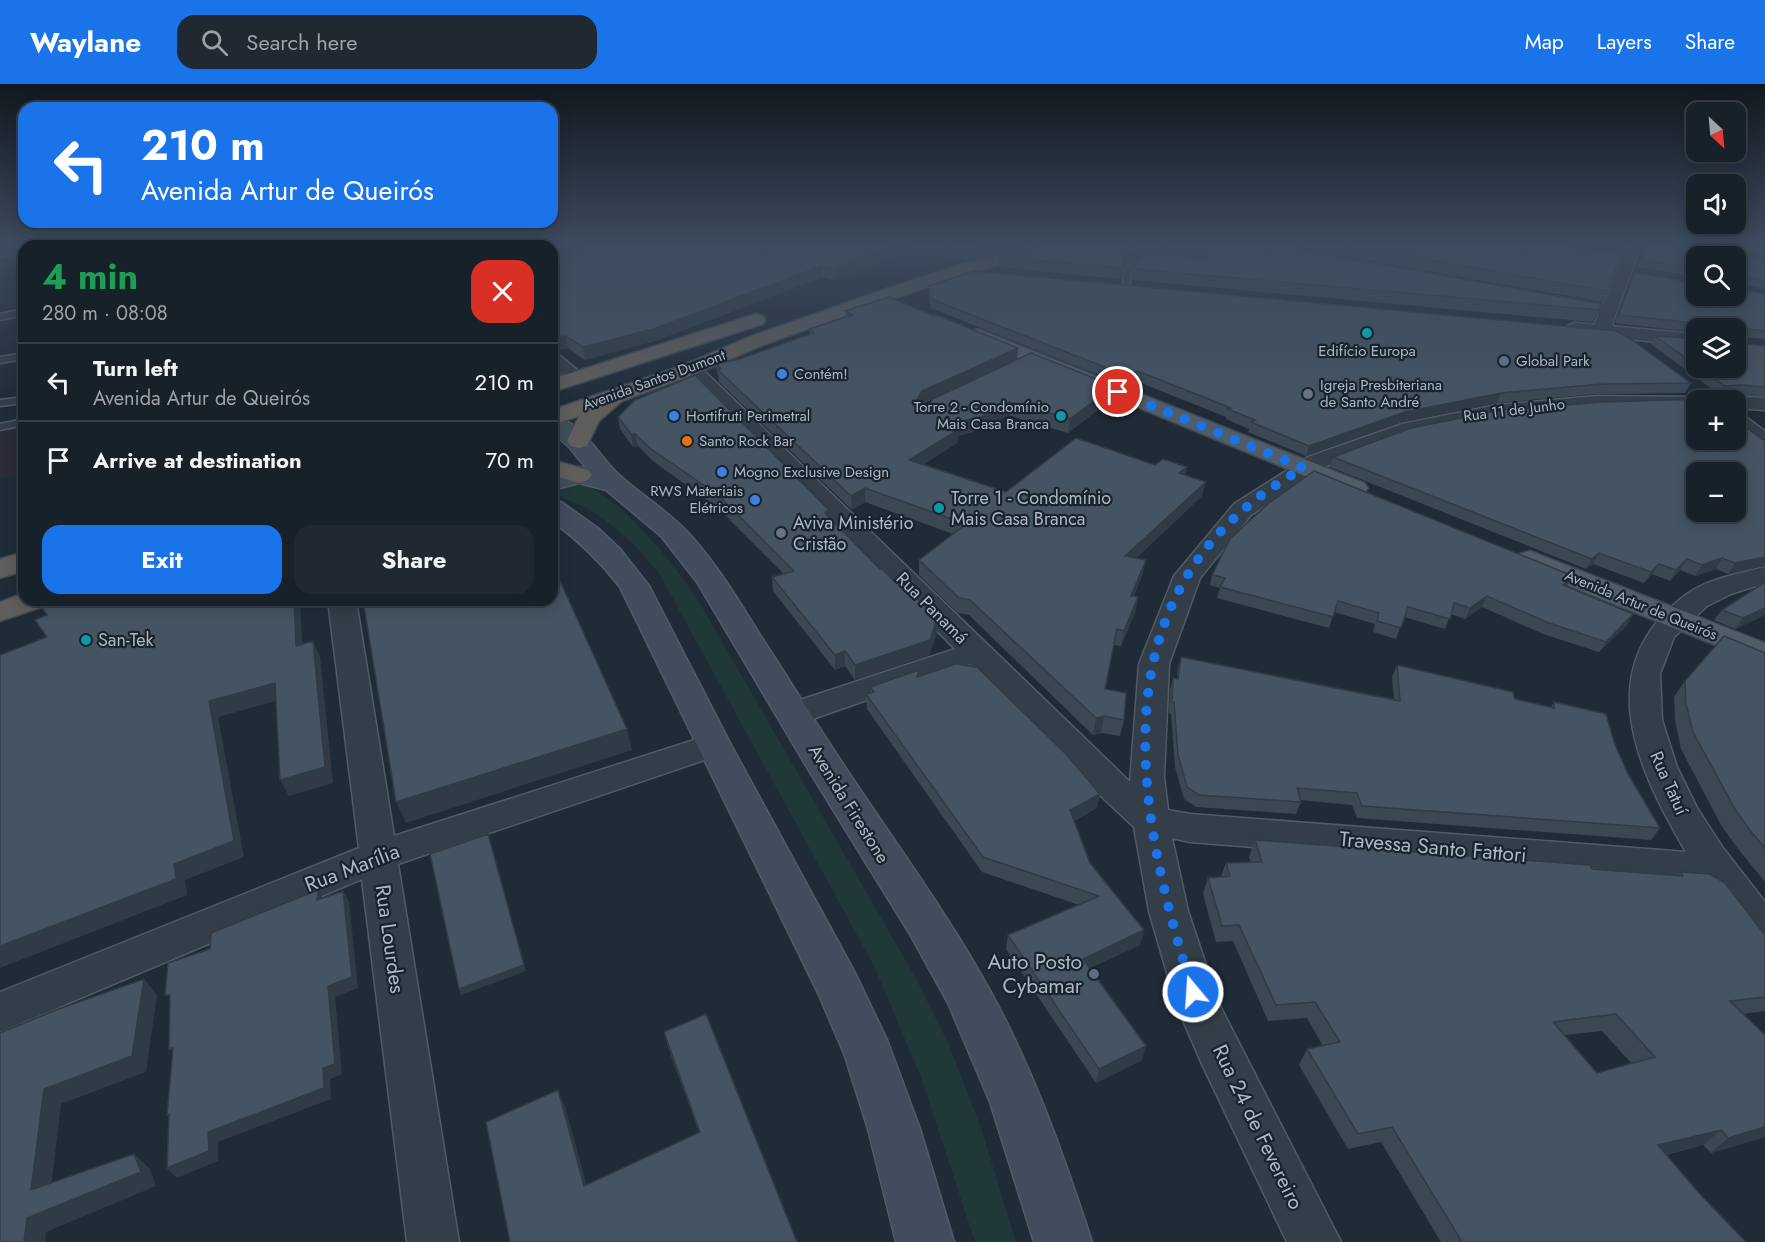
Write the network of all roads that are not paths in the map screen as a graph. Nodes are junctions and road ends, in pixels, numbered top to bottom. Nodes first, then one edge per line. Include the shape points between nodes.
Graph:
1 (851, 297) edge
2 (889, 297) edge
3 (1613, 297) edge
4 (1543, 299) edge
5 (909, 307) edge
6 (1608, 311) junction
7 (18, 313) edge
8 (773, 314) dead end
9 (0, 316) edge
10 (1559, 327) edge
11 (962, 328) edge
12 (1614, 333) junction
13 (1686, 339) edge
14 (756, 341) junction
15 (686, 343) junction
16 (18, 348) edge
17 (0, 351) edge
18 (1649, 354) edge
19 (18, 357) edge
20 (0, 360) edge
21 (558, 368) edge
22 (691, 369) junction
23 (1683, 380) edge
24 (558, 384) edge
25 (1696, 390) edge
26 (615, 396) junction
27 (1686, 400) edge
28 (18, 401) edge
29 (558, 402) edge
30 (0, 403) edge
31 (1746, 403) edge
32 (1765, 404) edge
33 (558, 418) edge
34 (18, 423) edge
35 (558, 425) edge
36 (0, 427) edge
37 (1746, 427) edge
38 (579, 441) junction
39 (1765, 441) edge
40 (1304, 468) junction
41 (558, 469) edge
42 (597, 480) junction
43 (558, 482) edge
44 (1381, 499) edge
45 (558, 512) edge
46 (18, 545) edge
47 (1503, 549) edge
48 (0, 551) edge
49 (18, 563) edge
50 (0, 568) edge
51 (1765, 575) edge
52 (18, 586) edge
53 (0, 592) edge
54 (18, 606) edge
55 (343, 606) edge
56 (0, 612) edge
57 (1674, 618) junction
58 (976, 652) junction
59 (1765, 655) edge
60 (793, 714) junction
61 (713, 745) junction
62 (1150, 820) junction
63 (378, 856) junction
64 (1716, 870) junction
65 (1765, 931) edge
66 (0, 1012) edge
67 (1303, 1238) edge
68 (433, 1242) edge
69 (925, 1242) edge
70 (1063, 1242) edge

1 - 14 highway, Avenida Santos Dumont
2 - 5 main road
3 - 6 street
4 - 6 street
6 - 12 street via 1603,325
7 - 9 lane
8 - 15 highway, Avenida Santos Dumont
10 - 12 street
11 - 40 main road via 1028,360
12 - 13 street
12 - 18 street
14 - 22 highway, Avenida Santos Dumont
14 - 29 highway, Avenida Santos Dumont
15 - 21 highway, Avenida Santos Dumont
15 - 24 highway, Avenida Santos Dumont
16 - 17 lane
19 - 20 lane
22 - 26 highway, Avenida Santos Dumont
22 - 58 street, Rua Panamá
23 - 25 street
26 - 33 highway, Avenida Santos Dumont
26 - 38 highway via 589,417
27 - 40 street, Rua 11 de Junho via 1578,402 1481,412 1395,431
28 - 30 lane
31 - 32 street
34 - 36 lane
35 - 38 main road, Avenida Firestone
37 - 39 street
38 - 42 main road, Avenida Firestone via 594,463
40 - 44 main road
40 - 62 street, Rua 24 de Fevereiro via 1230,520 1199,556 1174,599 1156,650 1146,712
41 - 42 highway
42 - 43 main road
42 - 60 main road, Avenida Firestone via 663,522 700,565
45 - 61 main road via 589,535 628,575
46 - 48 highway
47 - 57 main road, Avenida Artur de Queirós
49 - 50 highway
51 - 57 street, Rua Tatuí via 1714,592
52 - 53 highway
54 - 56 highway
55 - 63 street, Rua Lourdes
57 - 59 main road, Avenida Artur de Queirós
57 - 64 street, Rua Tatuí via 1654,647 1649,664 1647,725 1676,804
58 - 60 street
58 - 62 street, Rua Panamá
60 - 70 main road, Avenida Firestone via 980,1019 1036,1151
61 - 63 street, Rua Marília
61 - 69 main road via 870,1056
62 - 64 street, Travessa Santo Fattori via 1190,828
62 - 67 street, Rua 24 de Fevereiro via 1176,938 1193,992
63 - 66 street, Rua Marília
63 - 68 street, Rua Lourdes
64 - 65 street, Rua Tatuí

